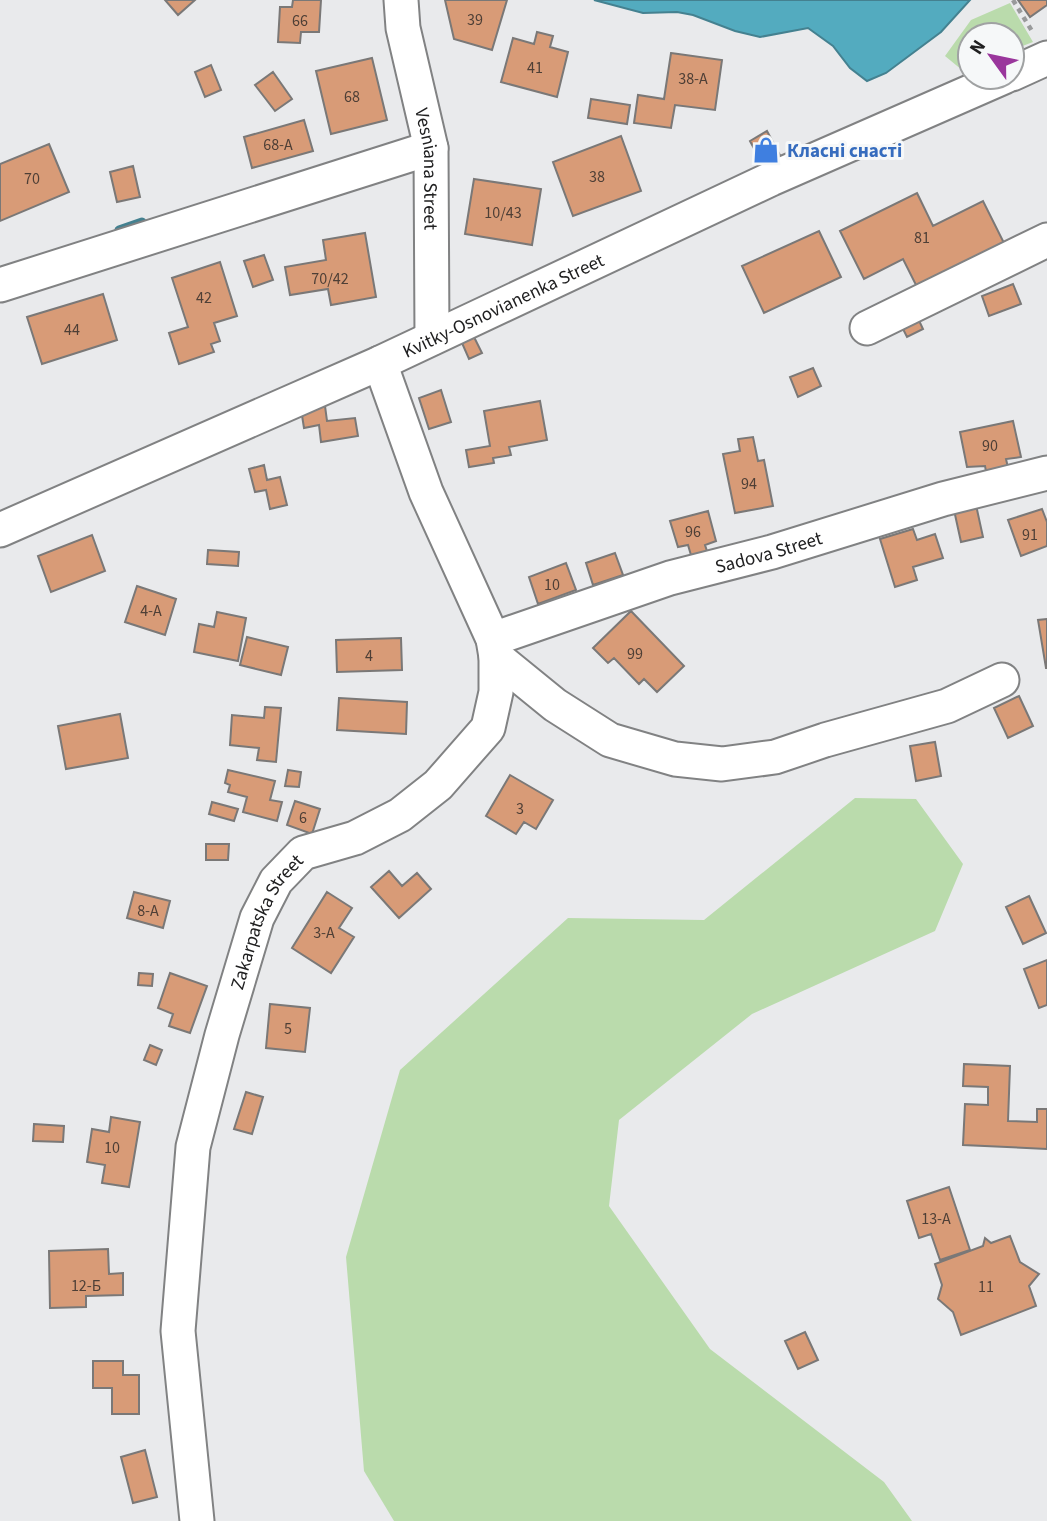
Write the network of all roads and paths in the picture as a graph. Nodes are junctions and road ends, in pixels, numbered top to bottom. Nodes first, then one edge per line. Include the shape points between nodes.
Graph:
1 (401, 0) edge
2 (1013, 0) edge
3 (1040, 46) edge
4 (1026, 60) edge
5 (972, 91) edge
6 (431, 148) junction
7 (1047, 240) edge
8 (0, 285) edge
9 (867, 328) dead end
10 (432, 338) junction
11 (380, 363) junction
12 (1047, 473) edge
13 (0, 530) edge
14 (495, 648) junction
15 (1002, 680) dead end
16 (197, 1521) edge

1 - 6 street, Vesniana Street via 403,28
2 - 3 path
3 - 4 street
5 - 10 street, Kvitky-Osnovianenka Street via 771,178
6 - 8 street
6 - 10 street, Vesniana Street
7 - 9 street
10 - 11 street, Kvitky-Osnovianenka Street
11 - 13 street, Kvitky-Osnovianenka Street
11 - 14 street, Zakarpatska Street via 426,492
12 - 14 street, Sadova Street via 670,578
14 - 15 street via 555,705 610,740 675,759 722,764 775,757 947,706
14 - 16 street, Zakarpatska Street via 496,692 488,727 438,785 400,815 355,838 303,853 276,881 257,918 193,1147 178,1331

